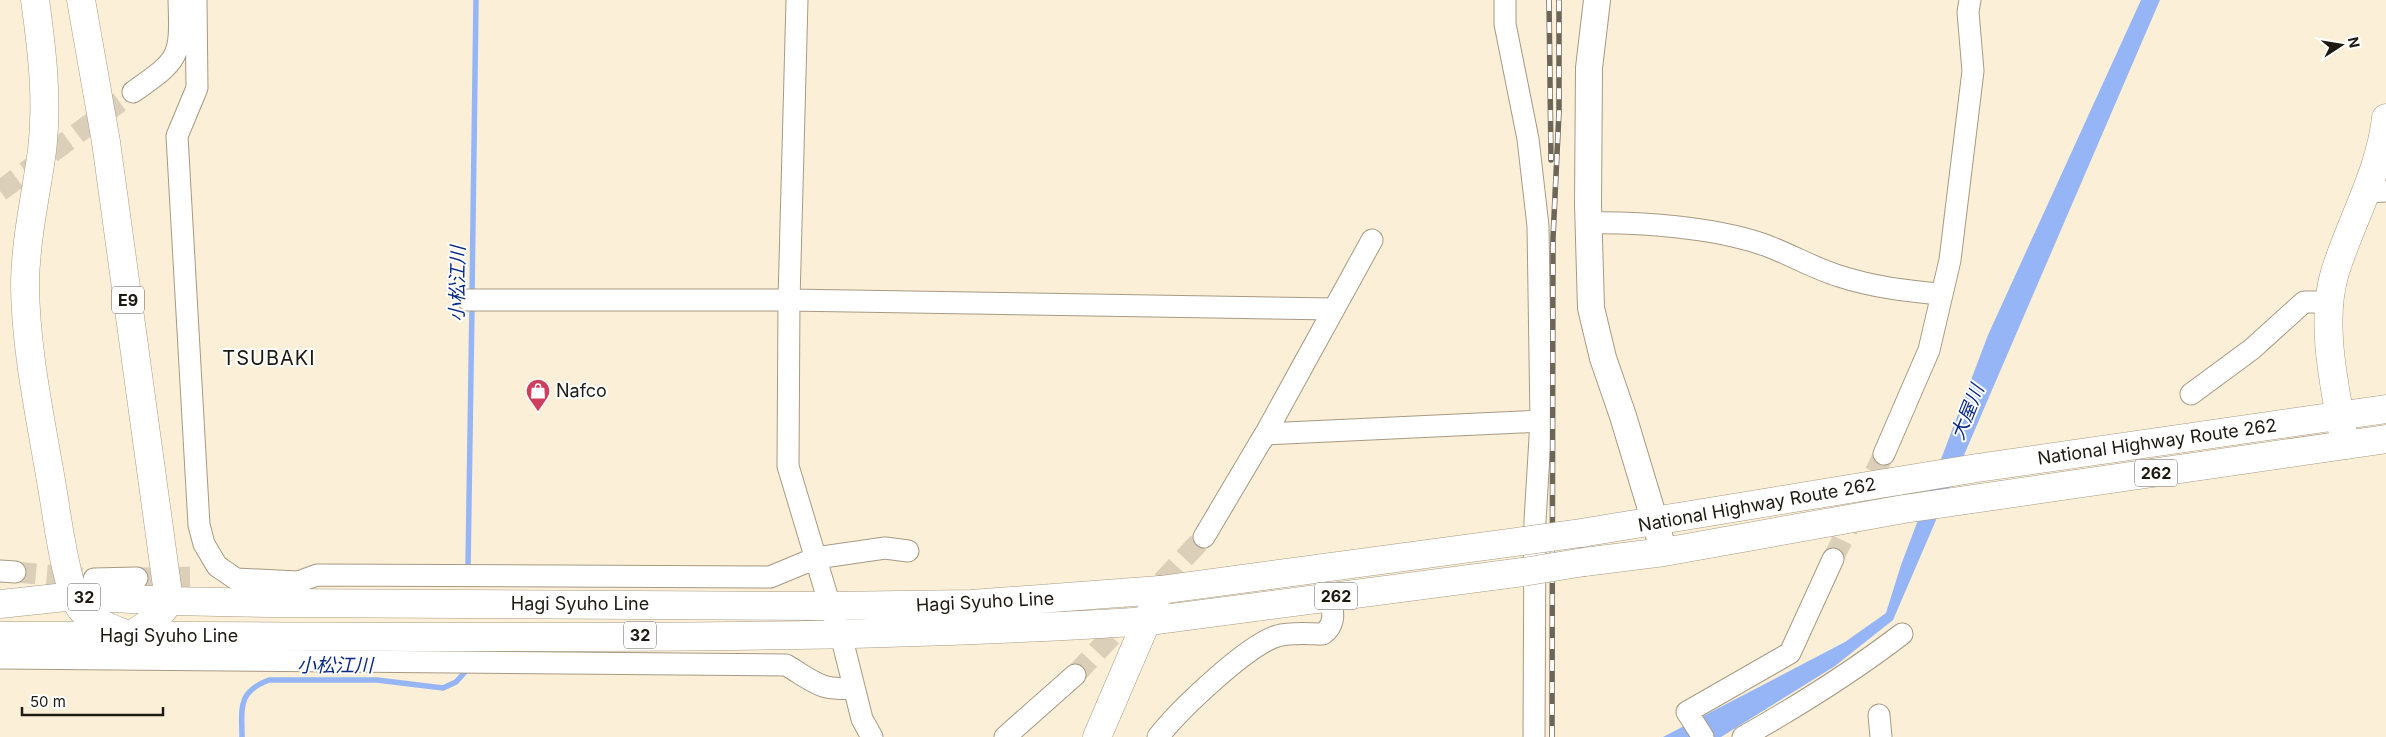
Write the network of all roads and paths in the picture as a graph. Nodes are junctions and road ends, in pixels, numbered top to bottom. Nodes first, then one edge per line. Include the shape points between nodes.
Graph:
1 (35, 0) edge
2 (81, 0) edge
3 (179, 0) edge
4 (196, 0) edge
5 (797, 0) edge
6 (1505, 0) edge
7 (1598, 0) edge
8 (1970, 0) edge
9 (133, 92) tunnel mouth
10 (2386, 118) edge
11 (2376, 192) edge
12 (1588, 223) junction
13 (1372, 240) dead end
14 (1940, 294) junction
15 (468, 300) dead end
16 (789, 300) junction
17 (2330, 302) junction
18 (1334, 309) junction
19 (2191, 394) dead end
20 (2386, 409) edge
21 (2340, 416) junction
22 (1540, 421) junction
23 (2386, 439) edge
24 (1262, 440) junction
25 (2345, 445) junction
26 (1884, 454) tunnel mouth
27 (1655, 522) junction
28 (1204, 537) tunnel mouth
29 (908, 551) dead end
30 (1664, 552) junction
31 (816, 558) junction
32 (1833, 559) tunnel mouth
33 (137, 578) tunnel mouth
34 (84, 588) junction
35 (1160, 590) junction
36 (1331, 597) junction
37 (169, 601) junction
38 (0, 604) edge
39 (830, 606) junction
40 (1149, 621) junction
41 (1902, 634) dead end
42 (841, 635) junction
43 (0, 636) edge
44 (130, 636) junction
45 (0, 658) edge
46 (1075, 675) tunnel mouth
47 (854, 687) junction
48 (1878, 715) dead end
49 (872, 737) edge
50 (1005, 737) edge
51 (1097, 737) edge
52 (1158, 737) edge
53 (1534, 737) edge
54 (1704, 737) edge
55 (1743, 737) edge
56 (1881, 737) edge

1 - 34 main road via 43,55 45,106 42,150 26,249 26,317 61,541
2 - 37 main road, E9 via 106,142
3 - 9 street via 180,35 176,56
4 - 31 street via 197,88 177,136 198,525 209,571 236,579 298,582 317,575 770,577
5 - 16 street
6 - 22 street via 1506,24 1528,139 1538,226
7 - 12 street via 1590,68
8 - 14 street via 1973,72 1950,260
10 - 11 main road
11 - 17 main road via 2335,274
12 - 14 street via 1624,222 1718,233 1761,244 1838,276 1881,288
12 - 27 street via 1591,308 1603,358
13 - 18 street
14 - 26 street via 1929,350
15 - 16 street
16 - 18 street
16 - 31 street via 788,466
17 - 19 street via 2304,302 2252,349
17 - 21 main road via 2331,365
18 - 24 street
20 - 21 main road, National Highway Route 262 / 262
21 - 25 main road
21 - 27 main road, National Highway Route 262 / 262 via 1978,468
22 - 24 street via 1265,434
22 - 53 street via 1535,521
23 - 25 main road, National Highway Route 262 / 262
24 - 28 street
25 - 30 main road, National Highway Route 262 / 262 via 1904,509
27 - 30 street
27 - 35 main road, National Highway Route 262 / 262, bridge
29 - 31 street via 885,548
30 - 36 main road, National Highway Route 262 / 262, bridge
31 - 39 street
32 - 54 street via 1790,653 1687,712
33 - 34 street
34 - 37 main road, Hagi Syuho Line / 32
34 - 38 main road, Hagi Syuho Line / 32
34 - 44 main road via 81,608 90,618
35 - 39 main road, Hagi Syuho Line / 32 via 970,604
35 - 40 main road
36 - 40 main road, National Highway Route 262 / 262
36 - 52 street via 1334,620 1323,634 1292,633 1261,643 1195,696
37 - 39 main road, Hagi Syuho Line / 32
37 - 44 main road via 156,619
39 - 42 street
40 - 42 main road, Hagi Syuho Line / 32 via 1011,630
40 - 51 main road
41 - 55 street via 1798,706
42 - 44 main road, Hagi Syuho Line / 32
42 - 47 street
43 - 44 main road, Hagi Syuho Line / 32
45 - 47 street via 786,665 825,688
46 - 50 street
47 - 49 street via 862,719
48 - 56 street

